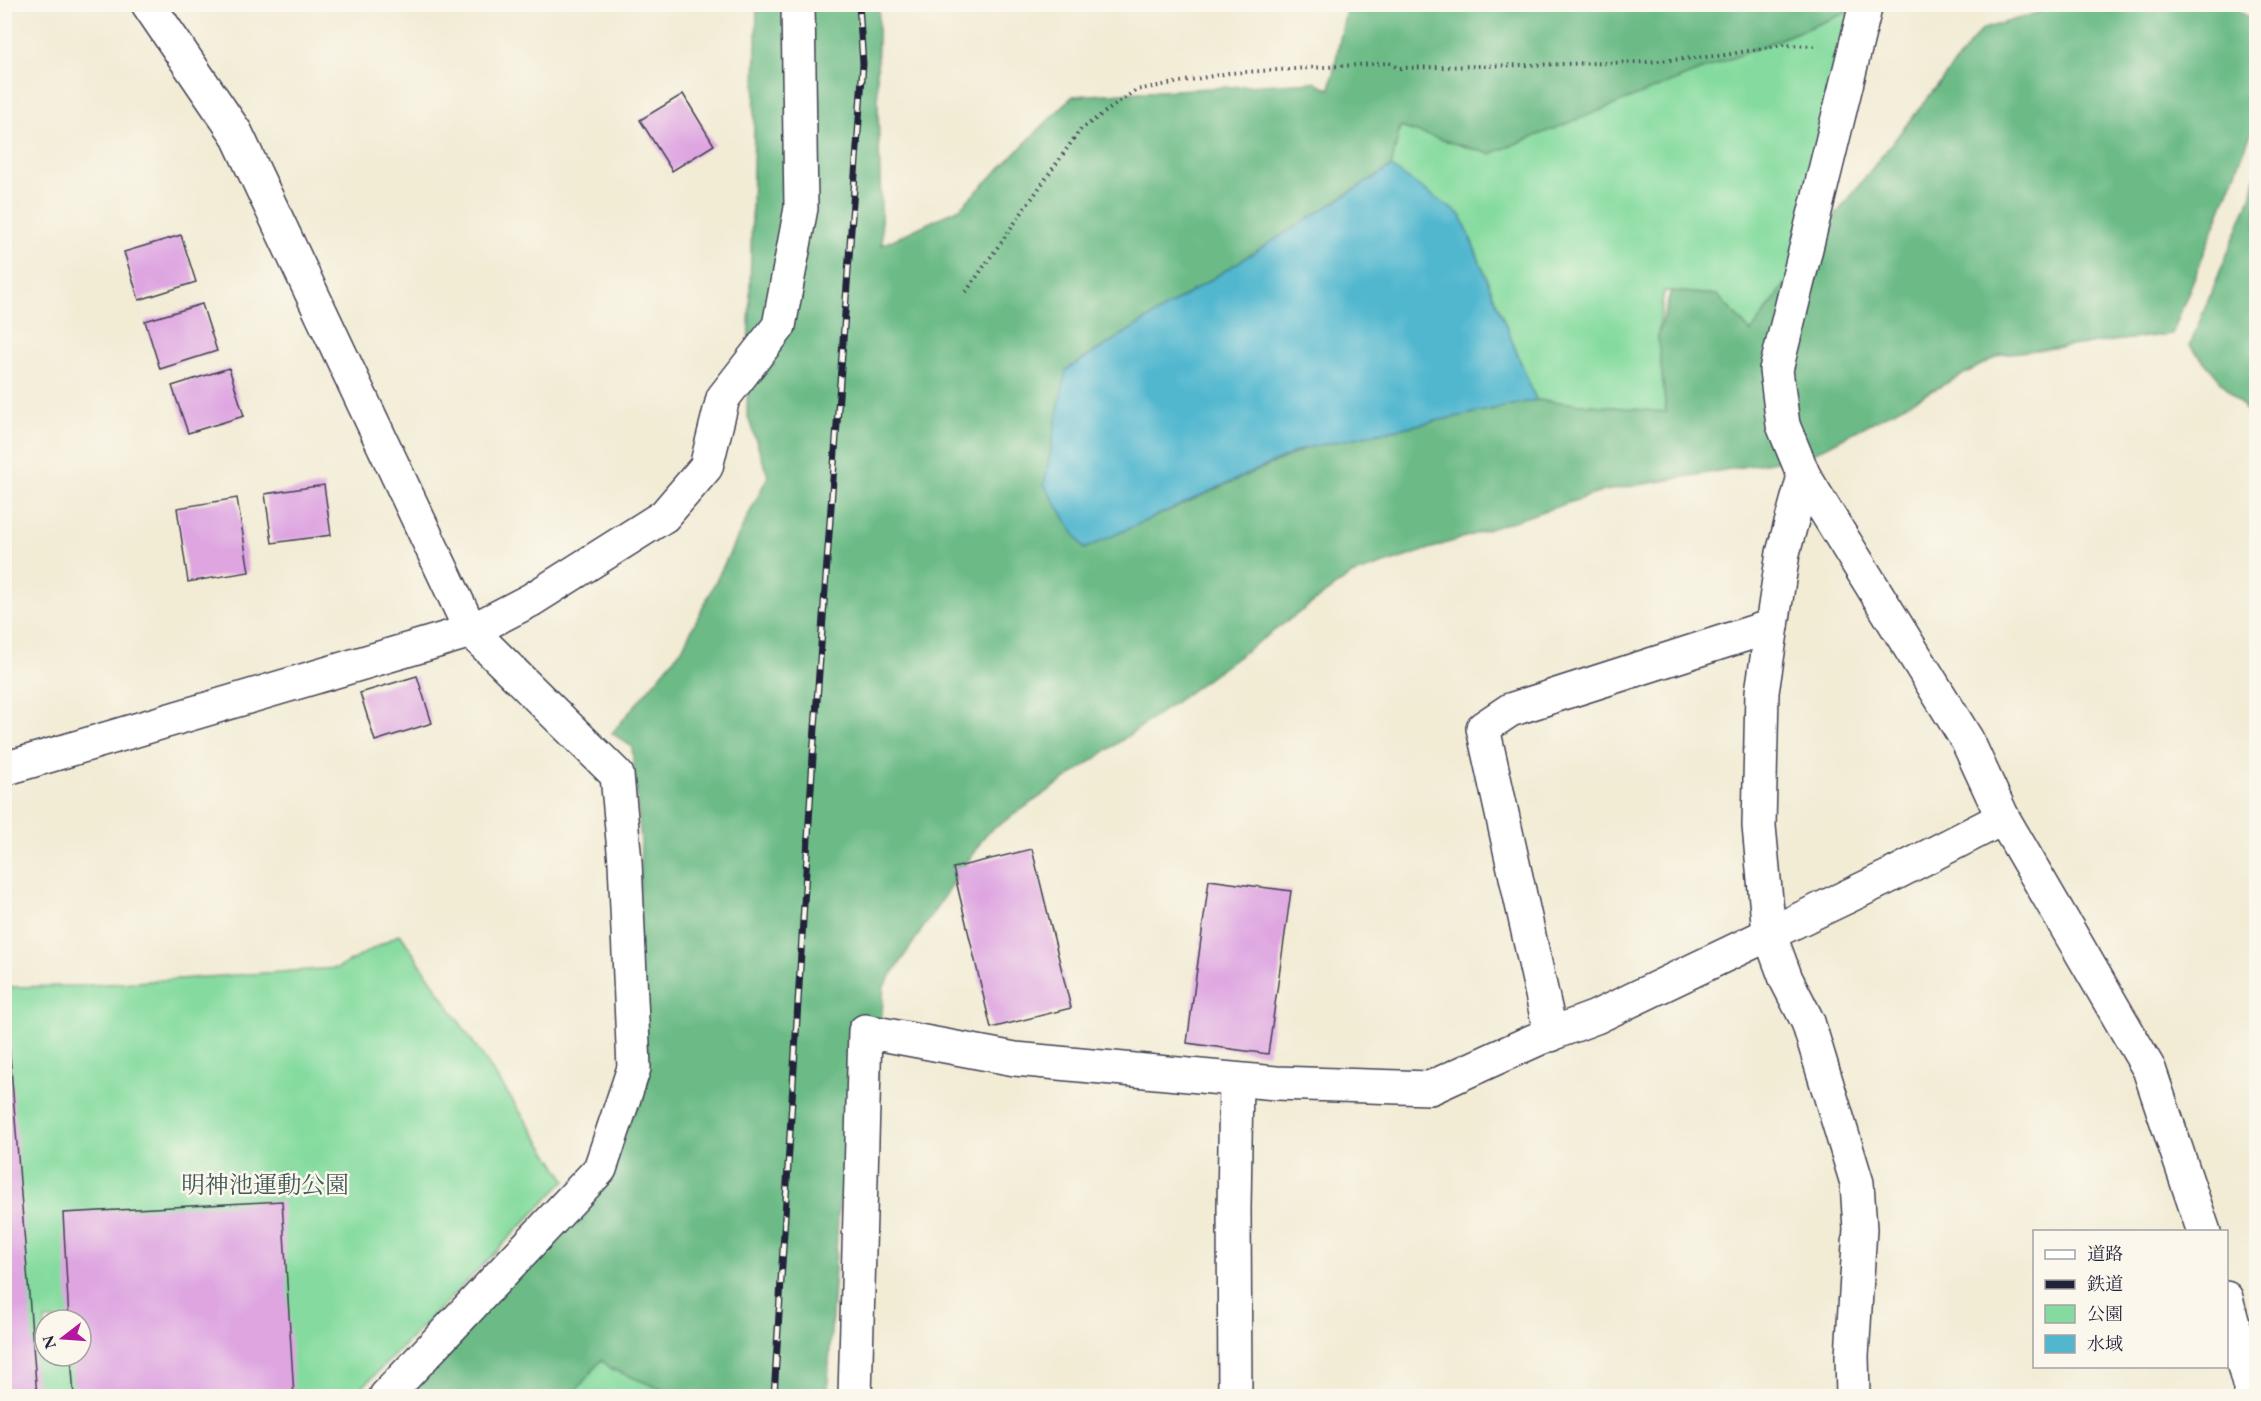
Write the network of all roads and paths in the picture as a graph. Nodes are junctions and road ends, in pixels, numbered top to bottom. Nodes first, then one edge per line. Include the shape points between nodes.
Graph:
1 (148, 4) edge
2 (798, 4) edge
3 (1866, 4) edge
4 (1854, 49) junction
5 (966, 292) dead end
6 (1804, 476) junction
7 (1772, 626) junction
8 (471, 631) junction
9 (4, 769) edge
10 (2003, 819) junction
11 (1769, 933) junction
12 (1551, 1035) junction
13 (1236, 1080) junction
14 (2203, 1230) edge
15 (2228, 1306) edge
16 (386, 1396) edge
17 (855, 1396) edge
18 (1235, 1396) edge
19 (1853, 1396) edge
20 (2252, 1396) edge

1 - 8 street via 236,133
2 - 8 street via 801,208 779,326 723,398 706,467 664,516 531,600
3 - 4 street
4 - 5 path via 1782,45 1719,56 1647,62 1398,68 1389,63 1229,73 1136,90 1080,130
4 - 6 street via 1776,370 1783,425
6 - 7 street via 1783,553
6 - 10 street via 1967,740
7 - 11 street via 1762,692 1759,826
7 - 12 street via 1510,711 1483,728
8 - 9 street
8 - 16 street via 617,775 634,1068 600,1169
10 - 11 street
10 - 14 street via 2149,1070
11 - 12 street
11 - 19 street via 1808,1022 1857,1183 1860,1229
12 - 13 street via 1431,1088
13 - 17 street via 1015,1059 865,1031
13 - 18 street
15 - 20 street

